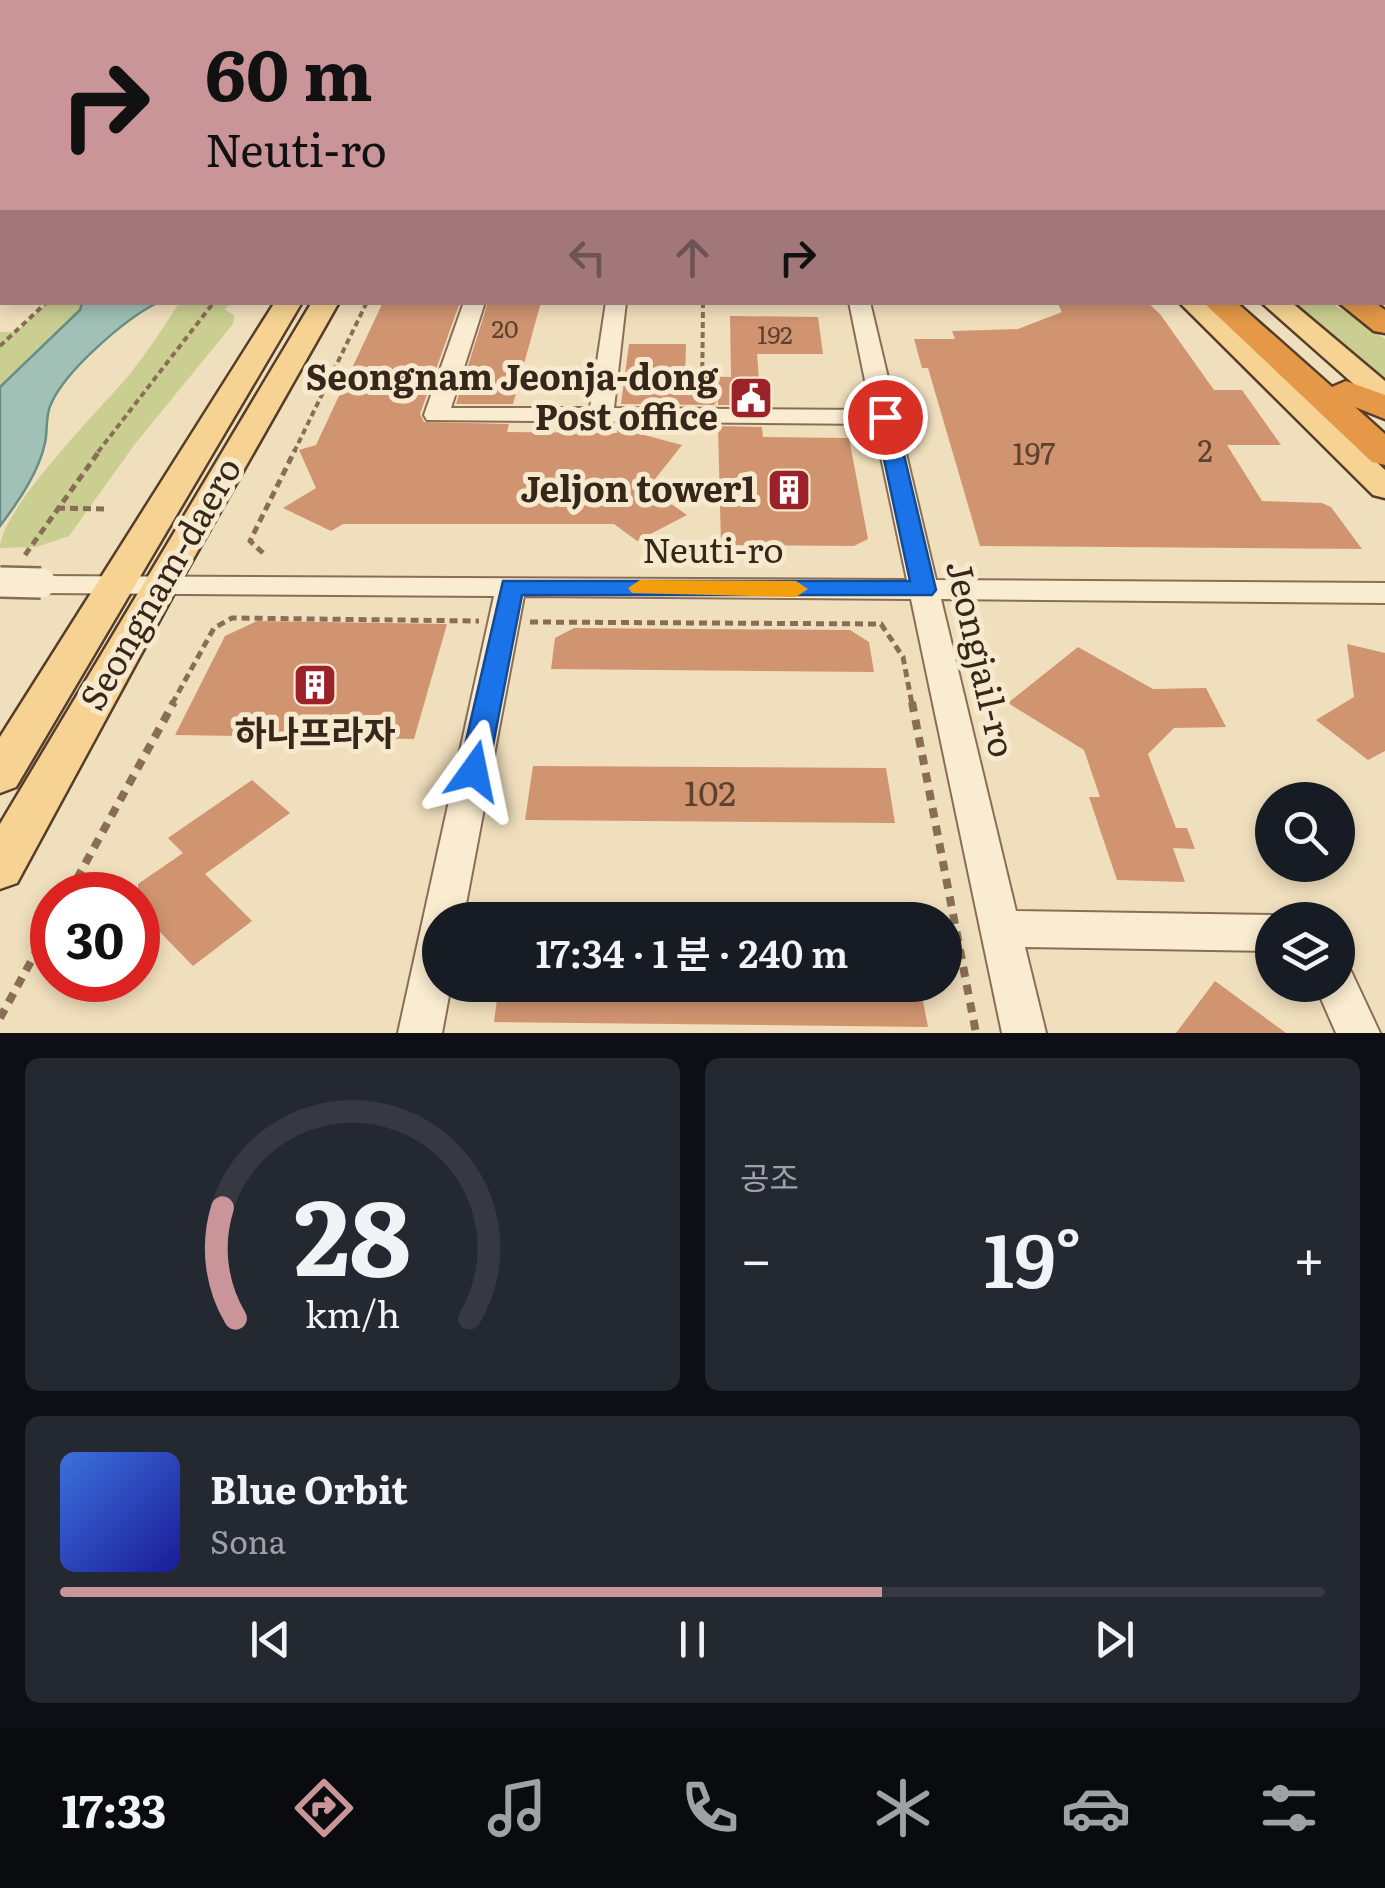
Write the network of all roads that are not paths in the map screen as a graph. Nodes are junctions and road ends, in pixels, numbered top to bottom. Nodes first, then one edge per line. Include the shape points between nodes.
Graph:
1 (286, 305) edge
2 (324, 305) edge
3 (473, 305) edge
4 (860, 305) edge
5 (1195, 305) edge
6 (1221, 305) edge
7 (1245, 305) edge
8 (1278, 305) edge
9 (1357, 305) edge
10 (615, 310) edge
11 (1385, 324) edge
12 (1346, 390) junction
13 (1385, 396) edge
14 (1385, 408) edge
15 (601, 415) junction
16 (885, 417) junction
17 (1385, 424) edge
18 (1385, 454) edge
19 (1385, 488) edge
20 (0, 582) edge
21 (121, 583) junction
22 (160, 584) junction
23 (511, 586) junction
24 (924, 590) junction
25 (1385, 593) edge
26 (0, 775) edge
27 (0, 868) edge
28 (447, 902) edge
29 (1000, 929) junction
30 (1255, 933) edge
31 (426, 1002) edge
32 (1344, 1002) edge
33 (420, 1033) edge
34 (1024, 1033) edge
35 (1358, 1033) edge

1 - 21 main road, Seongnam-daero
2 - 22 main road, Seongnam-daero
3 - 15 street via 436,415
4 - 16 street, Jeongjail-ro
5 - 19 main road
6 - 18 highway
7 - 12 highway
8 - 13 main road
9 - 11 highway
10 - 15 street
12 - 14 highway
12 - 17 highway
15 - 16 street
16 - 24 street, Jeongjail-ro
20 - 21 street, Neuti-ro, bridge via 32,571
21 - 22 street, Neuti-ro
21 - 26 main road, Seongnam-daero
22 - 23 street, Neuti-ro
22 - 27 main road, Seongnam-daero
23 - 24 street, Neuti-ro
23 - 28 street
24 - 25 street, Neuti-ro
24 - 29 street, Jeongjail-ro
29 - 30 street
29 - 34 street, Jeongjail-ro
31 - 33 street
32 - 35 street

